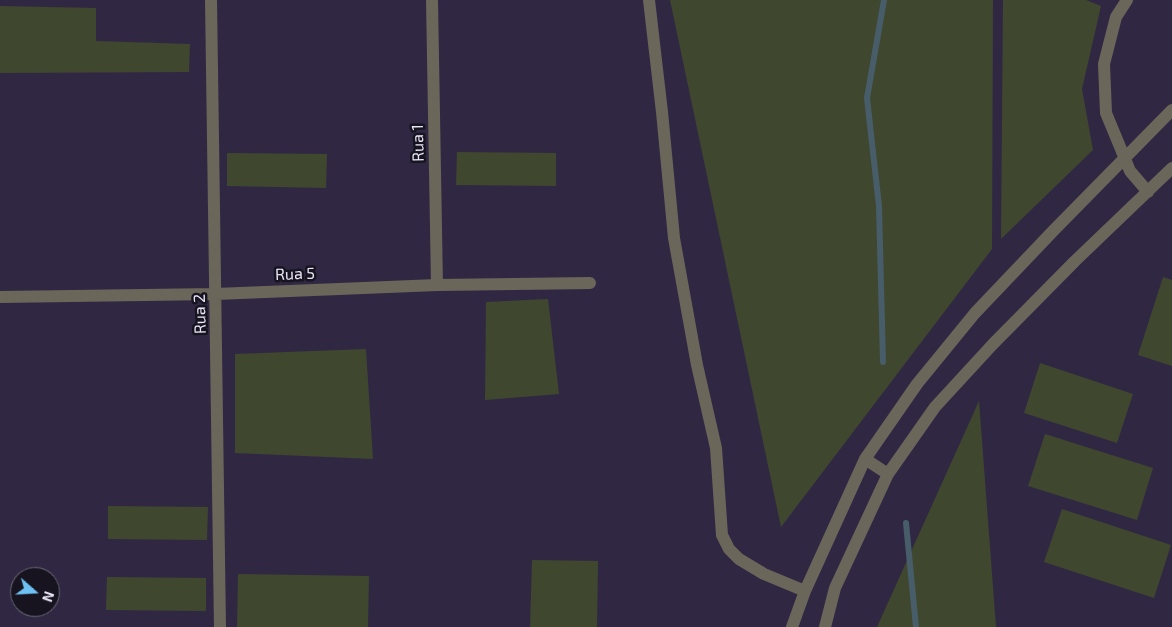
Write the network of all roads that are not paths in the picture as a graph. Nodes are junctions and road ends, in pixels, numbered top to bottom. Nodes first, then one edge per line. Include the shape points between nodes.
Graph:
1 (211, 0) edge
2 (432, 0) edge
3 (649, 0) edge
4 (1127, 0) edge
5 (1172, 110) edge
6 (1123, 158) junction
7 (1172, 168) edge
8 (1148, 192) junction
9 (590, 283) dead end
10 (437, 285) junction
11 (216, 294) junction
12 (0, 297) edge
13 (865, 458) junction
14 (888, 474) junction
15 (805, 591) junction
16 (220, 627) edge
17 (792, 627) edge
18 (825, 627) edge

1 - 11 street, Rua 2
2 - 10 street, Rua 1
3 - 15 street via 674,238 716,448 722,535 729,549 740,558 764,574
4 - 6 street via 1116,17 1104,64 1106,113
5 - 6 street
6 - 8 street
6 - 13 street via 975,313 917,384
7 - 8 street
8 - 14 street via 993,344 935,407
9 - 10 street, Rua 5
10 - 11 street, Rua 5
11 - 12 street, Rua 5
11 - 16 street, Rua 2
13 - 14 street
13 - 15 street
14 - 18 street via 835,588
15 - 17 street

